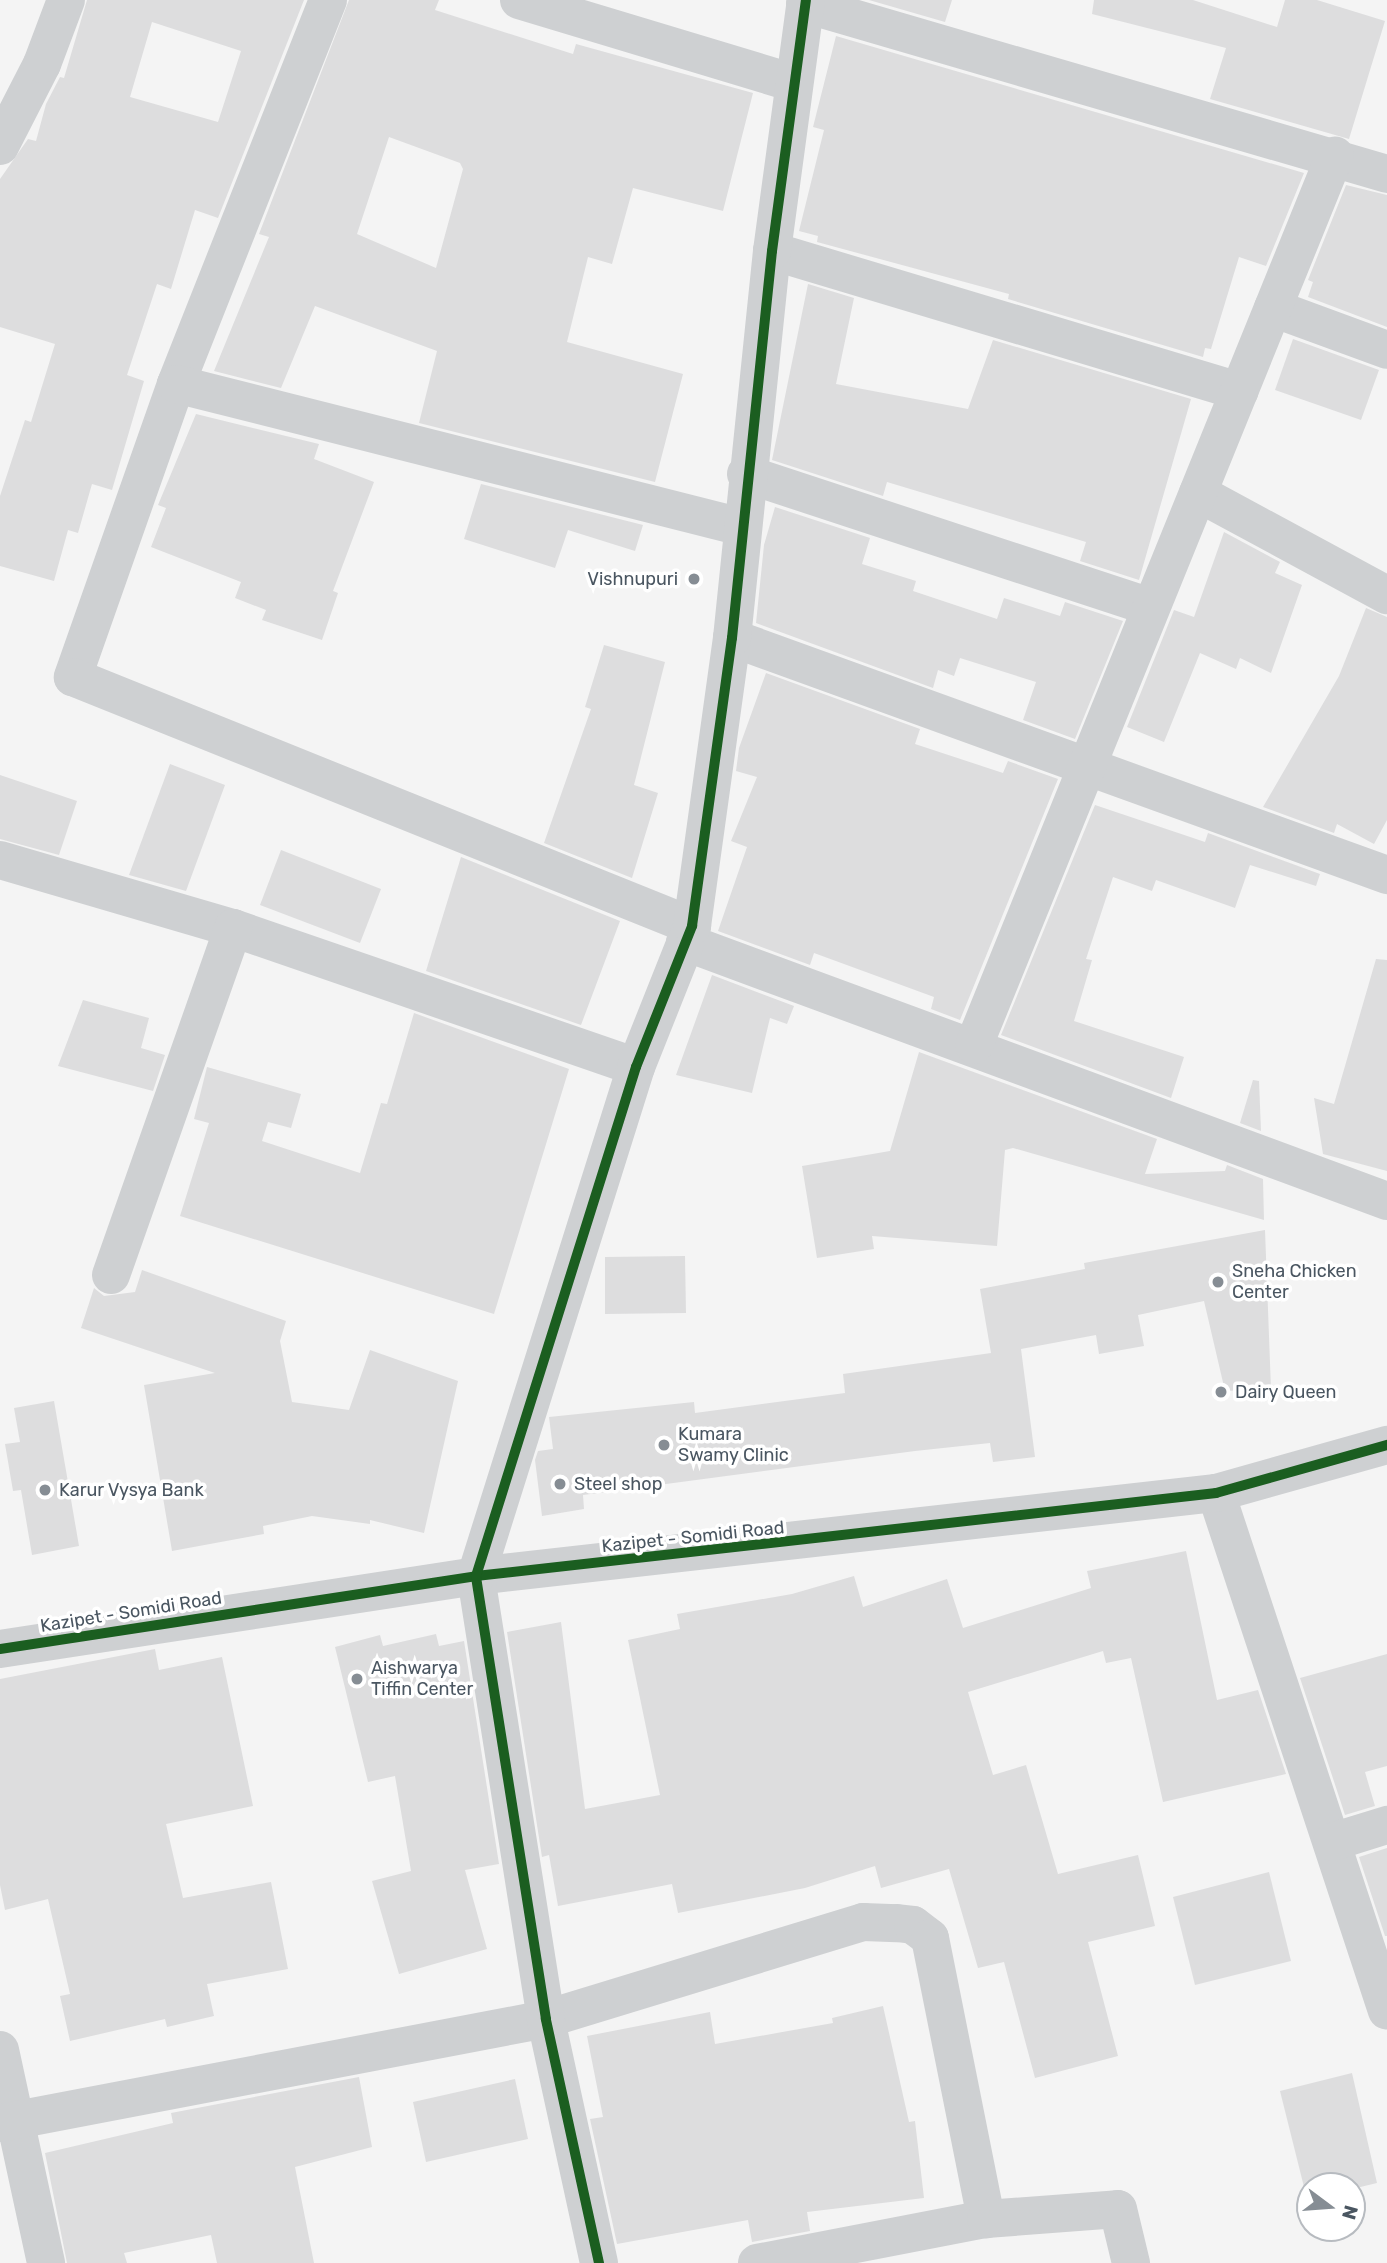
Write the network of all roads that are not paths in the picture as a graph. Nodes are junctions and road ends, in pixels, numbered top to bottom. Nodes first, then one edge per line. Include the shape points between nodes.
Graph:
1 (66, 0) edge
2 (328, 0) edge
3 (519, 0) edge
4 (805, 2) edge
5 (794, 83) junction
6 (0, 146) edge
7 (1335, 155) junction
8 (1387, 174) edge
9 (772, 251) junction
10 (1273, 308) junction
11 (1387, 350) edge
12 (176, 384) junction
13 (1240, 391) junction
14 (746, 474) junction
15 (1198, 493) junction
16 (741, 527) junction
17 (1387, 595) edge
18 (1152, 607) junction
19 (732, 638) junction
20 (1087, 767) junction
21 (0, 860) edge
22 (1387, 875) edge
23 (233, 928) junction
24 (688, 934) junction
25 (974, 1045) junction
26 (636, 1068) junction
27 (1387, 1201) edge
28 (111, 1275) dead end
29 (1387, 1445) edge
30 (1216, 1493) junction
31 (476, 1576) junction
32 (0, 1649) edge
33 (1387, 1825) edge
34 (1332, 1842) junction
35 (1387, 2011) edge
36 (546, 2019) junction
37 (0, 2050) edge
38 (8, 2122) edge
39 (986, 2219) junction
40 (46, 2263) edge
41 (599, 2263) edge
42 (757, 2263) edge
43 (1131, 2263) edge

1 - 6 street via 42,64
2 - 12 street
3 - 5 street
4 - 5 street
4 - 7 street
5 - 9 street
7 - 8 street
7 - 10 street
9 - 13 street
9 - 14 street
10 - 11 street
10 - 13 street
12 - 16 street
12 - 24 street via 73,677
13 - 15 street
14 - 16 street
14 - 18 street
15 - 17 street
15 - 18 street
16 - 19 street
18 - 20 street
19 - 20 street
19 - 24 street
20 - 22 street
20 - 25 street
21 - 23 street
23 - 26 street
23 - 28 street
24 - 25 street
24 - 26 street
25 - 27 street
26 - 31 street
29 - 30 street, Kazipet - Somidi Road
30 - 31 street, Kazipet - Somidi Road
30 - 34 street
31 - 32 street, Kazipet - Somidi Road
31 - 36 street
33 - 34 street
34 - 35 street
36 - 38 street via 193,2082
36 - 39 street via 863,1922 914,1925 930,1938
36 - 41 street
37 - 38 street
38 - 40 street
39 - 42 street
39 - 43 street via 1118,2209

